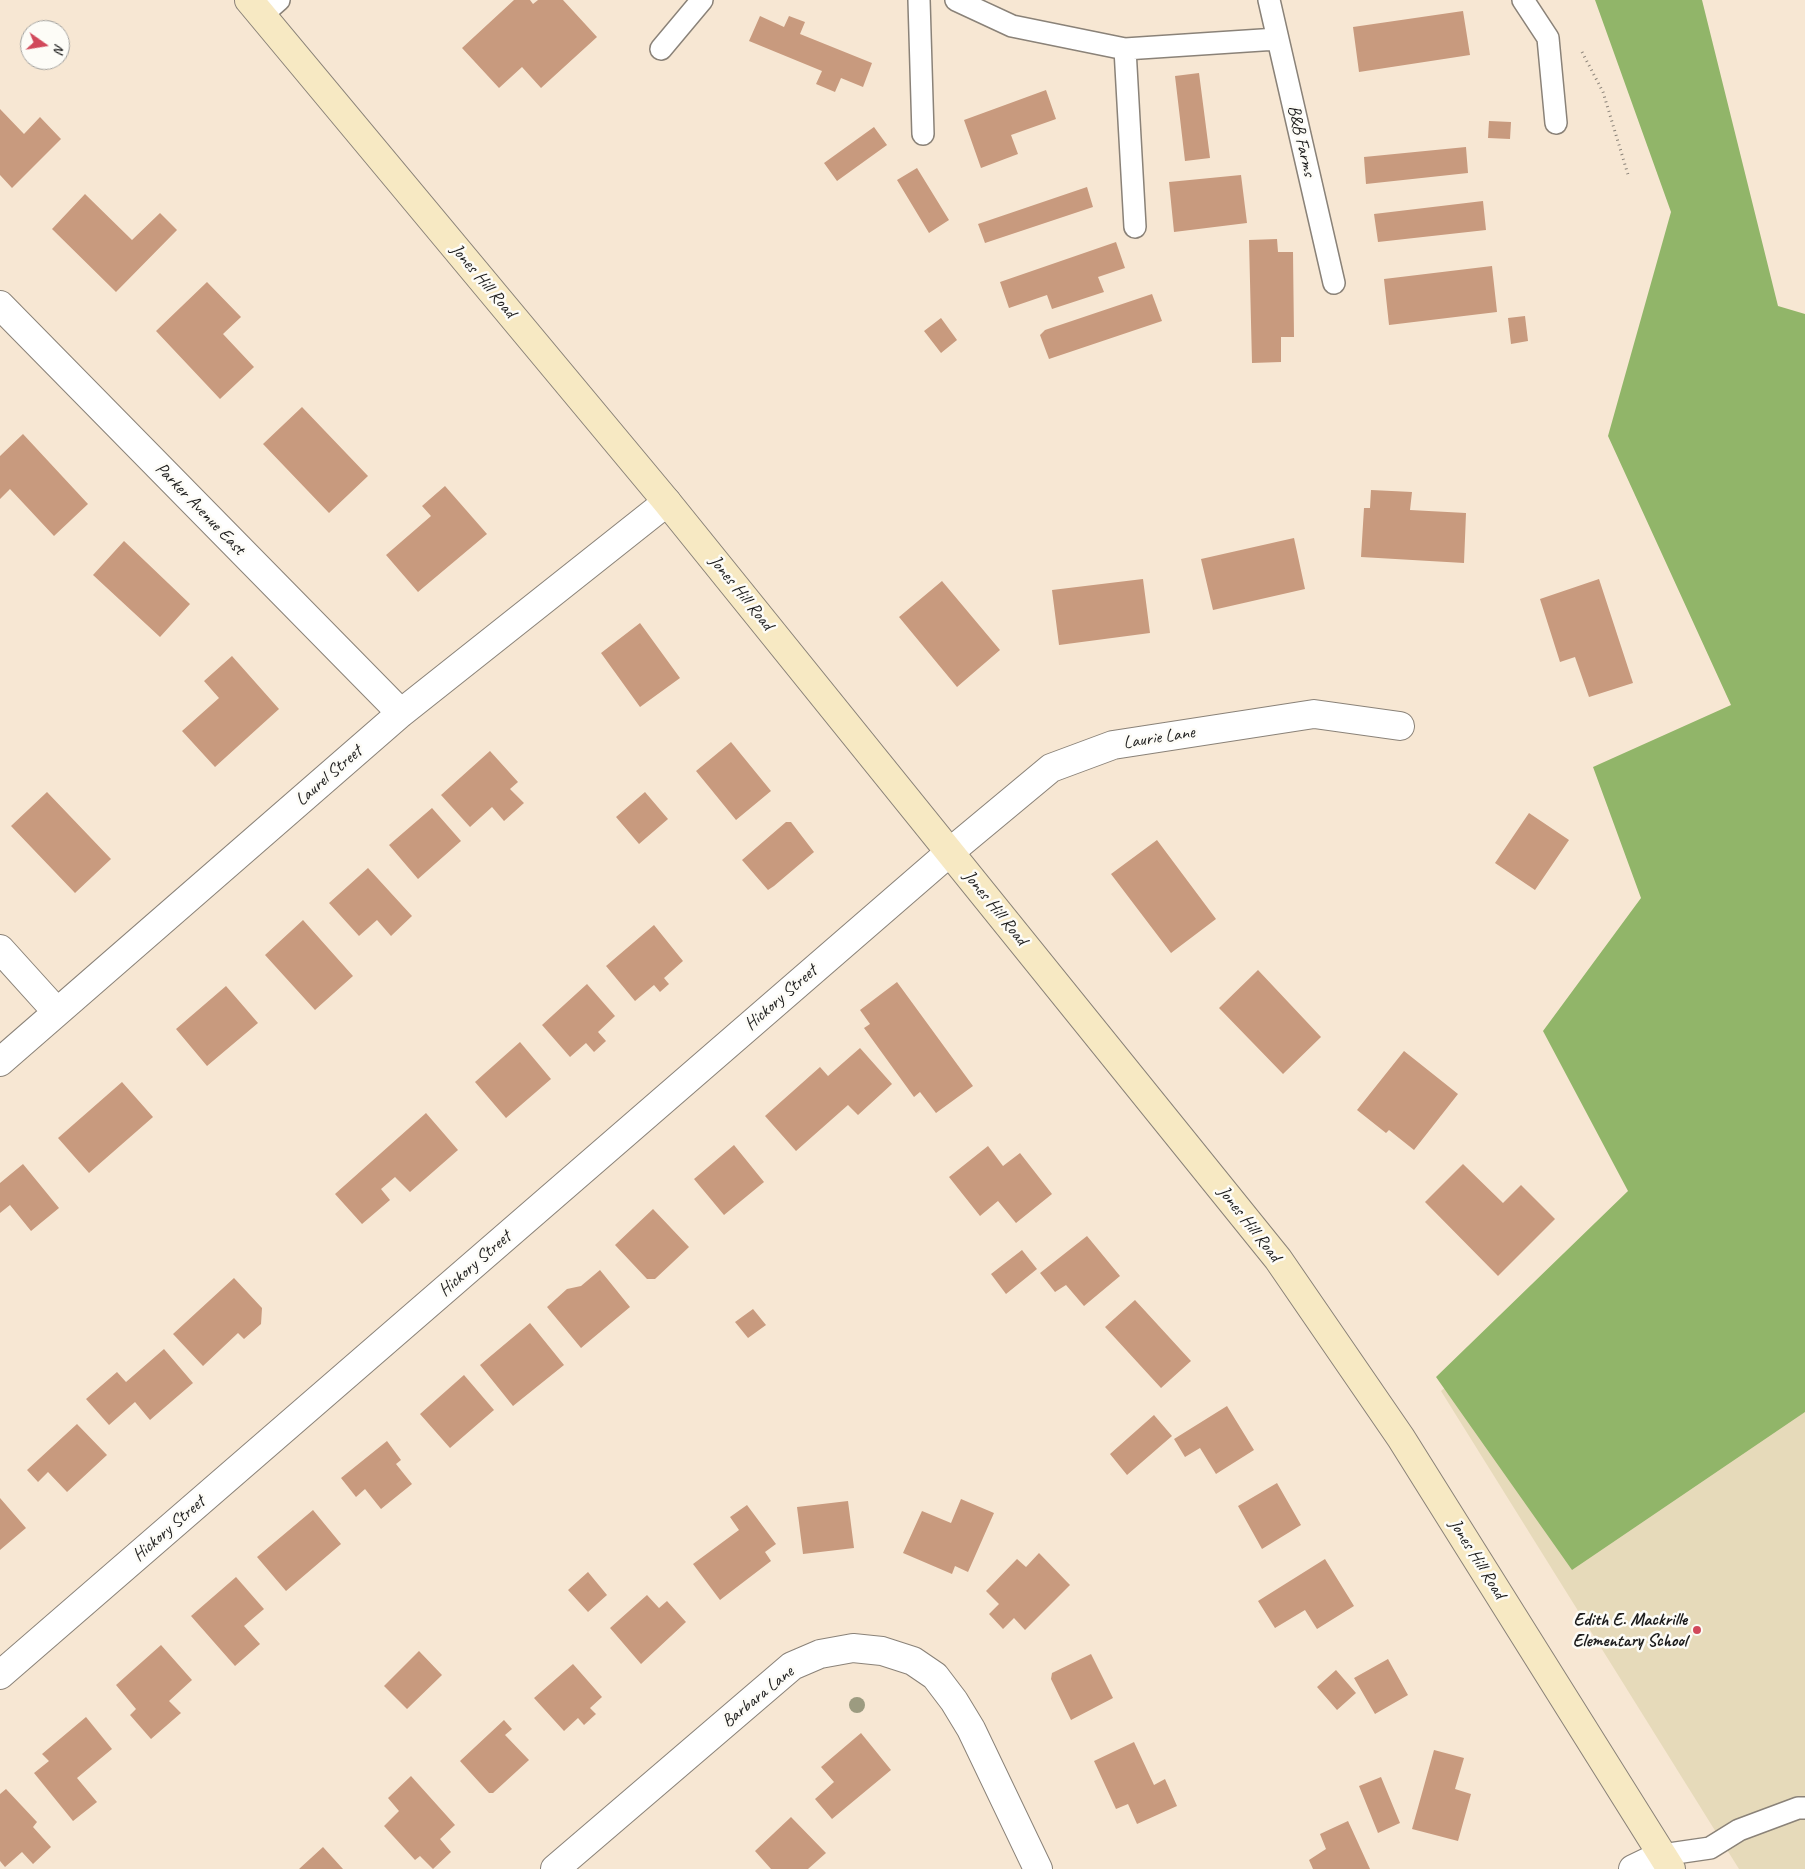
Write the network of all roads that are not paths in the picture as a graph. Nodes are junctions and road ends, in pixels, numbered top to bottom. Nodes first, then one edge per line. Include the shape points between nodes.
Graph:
1 (702, 0) edge
2 (919, 0) edge
3 (956, 0) edge
4 (1523, 0) edge
5 (1275, 3) edge
6 (264, 5) edge
7 (1277, 39) junction
8 (661, 49) dead end
9 (1124, 49) junction
10 (1556, 123) dead end
11 (922, 134) dead end
12 (1135, 226) dead end
13 (1334, 283) dead end
14 (0, 305) edge
15 (667, 502) junction
16 (401, 713) junction
17 (1400, 726) dead end
18 (950, 852) junction
19 (0, 949) edge
20 (57, 1012) junction
21 (0, 1062) edge
22 (0, 1675) edge
23 (1805, 1808) edge
24 (1666, 1862) edge
25 (555, 1869) edge
26 (1038, 1869) edge
27 (1633, 1869) edge

1 - 8 lane
2 - 11 lane
3 - 9 lane via 1012,26
4 - 10 lane via 1548,38
5 - 7 lane, B&B Farms
6 - 15 main road, Jones Hill Road
7 - 9 lane
7 - 13 lane, B&B Farms
9 - 12 lane
14 - 16 street, Parker Avenue East
15 - 16 street, Laurel Street
15 - 18 main road, Jones Hill Road
16 - 20 street, Laurel Street
17 - 18 street, Laurie Lane via 1314,714 1113,745 1051,768
18 - 22 street, Hickory Street
18 - 24 main road, Jones Hill Road via 1278,1259 1401,1438
19 - 20 street
20 - 21 street, Laurel Street
23 - 24 lane via 1739,1830 1710,1848
24 - 27 street
25 - 26 street, Barbara Lane via 792,1666 820,1654 853,1648 882,1651 913,1661 936,1676 971,1729

